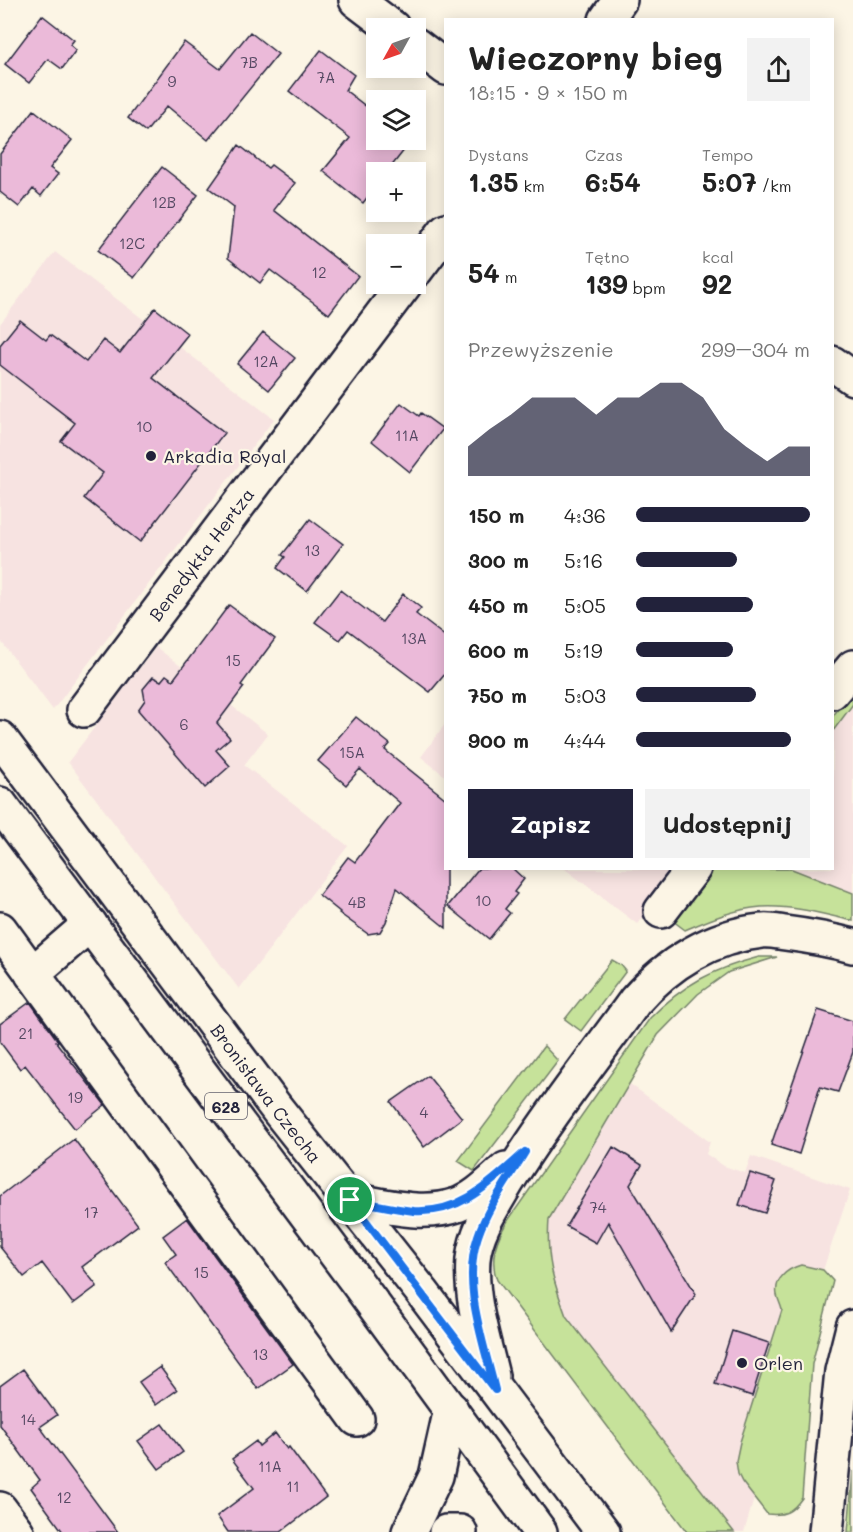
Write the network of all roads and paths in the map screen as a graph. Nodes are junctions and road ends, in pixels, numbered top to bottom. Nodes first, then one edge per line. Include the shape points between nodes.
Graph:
1 (356, 0) edge
2 (620, 0) edge
3 (380, 18) edge
4 (607, 18) edge
5 (426, 53) edge
6 (444, 66) edge
7 (444, 234) edge
8 (426, 257) edge
9 (397, 294) edge
10 (834, 364) edge
11 (853, 378) edge
12 (853, 667) edge
13 (834, 690) edge
14 (84, 710) dead end
15 (0, 738) edge
16 (0, 804) edge
17 (692, 870) edge
18 (661, 911) dead end
19 (90, 924) junction
20 (0, 929) edge
21 (853, 946) edge
22 (33, 974) junction
23 (525, 1152) junction
24 (350, 1200) junction
25 (853, 1328) edge
26 (495, 1390) junction
27 (451, 1409) junction
28 (357, 1419) dead end
29 (0, 1509) edge
30 (17, 1532) edge
31 (409, 1532) edge
32 (446, 1532) edge
33 (460, 1532) edge
34 (540, 1532) edge
35 (603, 1532) edge
36 (826, 1532) edge

1 - 3 main road
2 - 4 main road
5 - 6 main road
7 - 8 main road
9 - 14 main road, Benedykta Hertza
10 - 11 main road
12 - 13 main road
15 - 24 main road, Bronisława Czecha / 628 via 277,1109
16 - 19 main road, 628
17 - 18 main road
19 - 22 main road
19 - 27 main road, 628
20 - 22 main road
21 - 23 main road via 821,937 764,930 718,940 686,956 654,980 635,1001
22 - 28 main road
23 - 24 main road via 477,1194 458,1205 415,1211
23 - 26 main road via 485,1219 473,1257 474,1299
24 - 26 main road, Bronisława Czecha / 628
25 - 36 main road via 842,1371
26 - 35 main road, Bronisława Czecha / 628
27 - 31 main road via 436,1476
27 - 34 main road, 628
29 - 30 main road
32 - 33 main road

